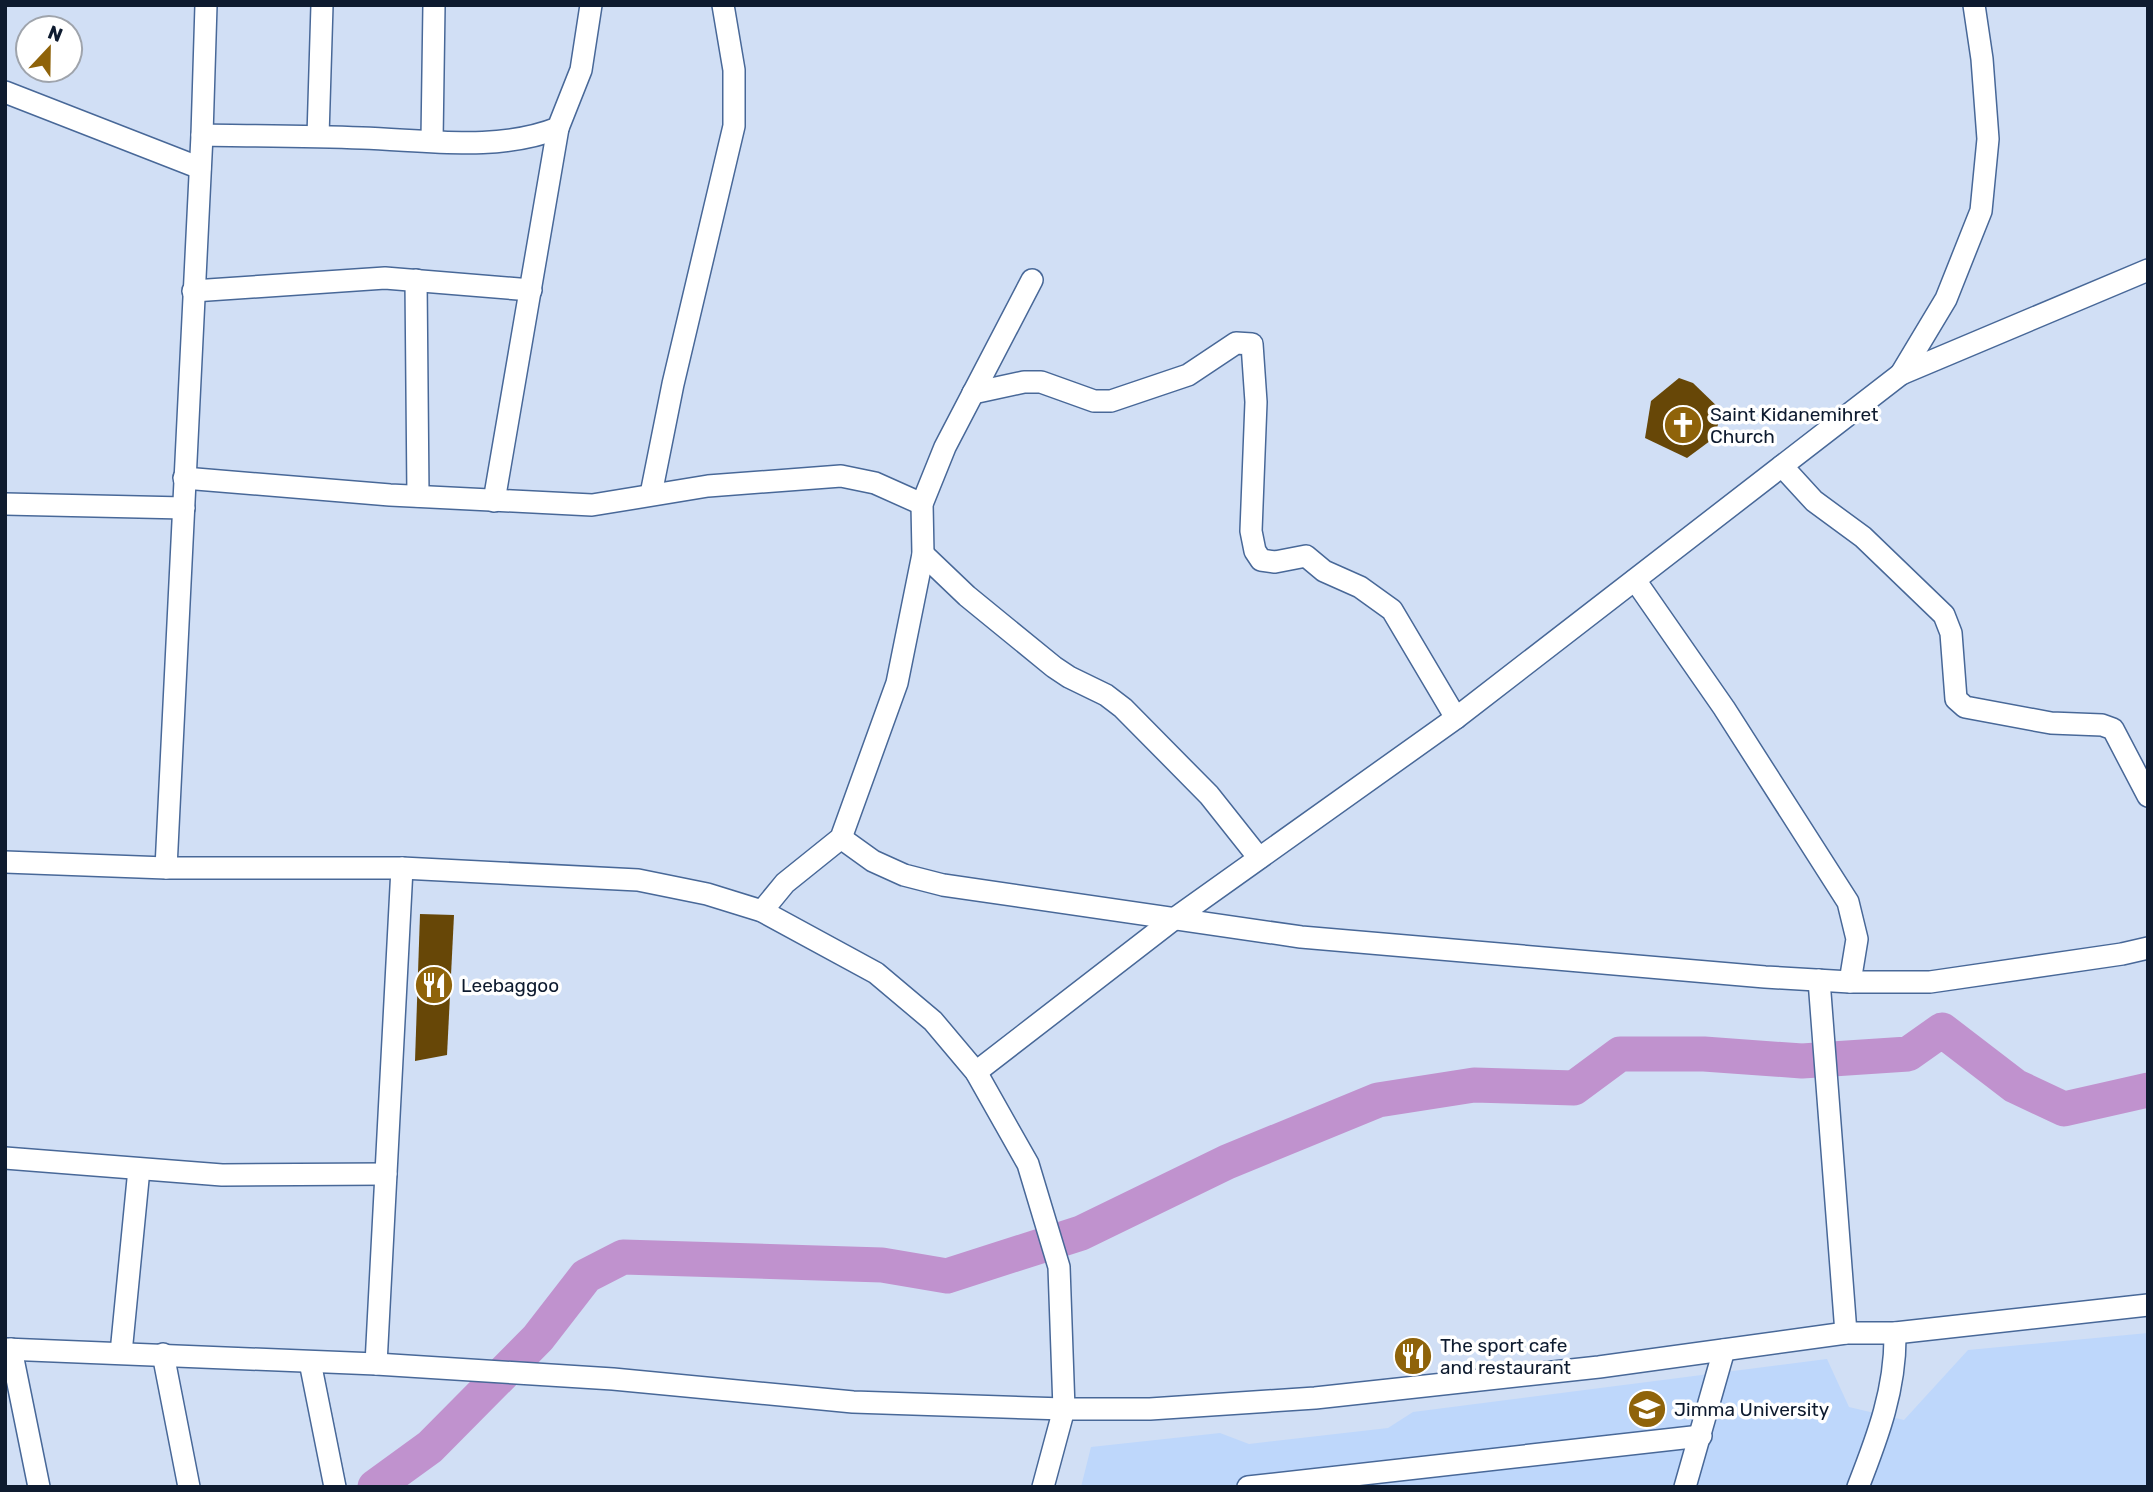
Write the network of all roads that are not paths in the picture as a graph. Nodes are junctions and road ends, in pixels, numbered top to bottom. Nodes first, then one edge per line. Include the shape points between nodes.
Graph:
1 (206, 5) edge
2 (321, 5) edge
3 (434, 5) edge
4 (592, 5) edge
5 (723, 5) edge
6 (1974, 5) edge
7 (5, 92) edge
8 (558, 128) junction
9 (202, 135) junction
10 (318, 136) junction
11 (432, 140) junction
12 (200, 168) junction
13 (2148, 270) edge
14 (415, 281) junction
15 (1032, 281) dead end
16 (194, 290) junction
17 (531, 290) junction
18 (1901, 374) junction
19 (973, 393) junction
20 (1782, 466) junction
21 (184, 478) junction
22 (651, 494) junction
23 (418, 496) junction
24 (494, 501) junction
25 (5, 504) edge
26 (922, 504) junction
27 (184, 508) junction
28 (923, 554) junction
29 (1635, 580) junction
30 (1456, 718) junction
31 (2148, 796) edge
32 (841, 838) junction
33 (1259, 858) junction
34 (5, 862) edge
35 (166, 868) junction
36 (402, 868) junction
37 (762, 911) junction
38 (1174, 919) junction
39 (2148, 948) edge
40 (1819, 980) junction
41 (1850, 982) junction
42 (976, 1072) junction
43 (5, 1158) edge
44 (139, 1169) junction
45 (386, 1174) junction
46 (2148, 1305) edge
47 (1846, 1333) junction
48 (1895, 1333) junction
49 (8, 1349) edge
50 (1724, 1350) junction
51 (121, 1353) junction
52 (163, 1354) junction
53 (310, 1362) junction
54 (376, 1364) junction
55 (1064, 1409) junction
56 (1701, 1436) junction
57 (39, 1487) edge
58 (190, 1487) edge
59 (335, 1487) edge
60 (1043, 1487) edge
61 (1248, 1487) edge
62 (1685, 1487) edge
63 (1858, 1487) edge

1 - 9 street
2 - 10 street
3 - 11 street
4 - 8 street via 581,70
5 - 22 street via 734,70 734,126
6 - 18 street via 1988,139 1981,211 1946,299
7 - 12 street
8 - 11 street via 534,138
8 - 17 street
9 - 10 street
9 - 12 street
10 - 11 street
12 - 16 street
13 - 18 street
14 - 16 street via 385,278
14 - 17 street
14 - 23 street
15 - 19 street
16 - 21 street
17 - 24 street
18 - 20 street
19 - 26 street via 944,447
19 - 30 street via 1041,382 1094,401 1111,401 1188,375 1236,343 1252,344 1256,402 1251,531 1255,551 1261,560 1275,562 1306,556 1392,610
20 - 29 street
20 - 31 street via 1814,501 1864,537 1944,615 1951,634 1956,699 1965,708 2113,729
21 - 23 street
21 - 27 street
22 - 24 street via 592,505
22 - 26 street via 841,476 875,483
23 - 24 street
25 - 27 street
26 - 28 street
27 - 35 street
28 - 32 street via 897,683
28 - 33 street via 1054,667 1123,708 1209,796
29 - 30 street
29 - 41 street via 1724,708 1848,902 1857,939
30 - 33 street
32 - 37 street via 785,883
32 - 38 street via 873,861 943,885
33 - 38 street
34 - 35 street
35 - 36 street
36 - 37 street via 638,880
36 - 45 street
37 - 42 street via 876,973 933,1021
38 - 40 street via 1301,937
38 - 42 street
39 - 41 street via 1930,982
40 - 41 street
40 - 47 street
42 - 55 street via 1028,1164 1059,1267
43 - 44 street
44 - 45 street via 222,1175
44 - 51 street
45 - 54 street
46 - 48 street
47 - 48 street
47 - 50 street
48 - 63 street via 1896,1361 1889,1399
49 - 51 street
49 - 57 street
50 - 55 street via 1315,1398 1150,1409
50 - 56 street
51 - 52 street
52 - 53 street
52 - 58 street
53 - 54 street
53 - 59 street
54 - 55 street via 612,1379 853,1402
55 - 60 street
56 - 61 street
56 - 62 street

